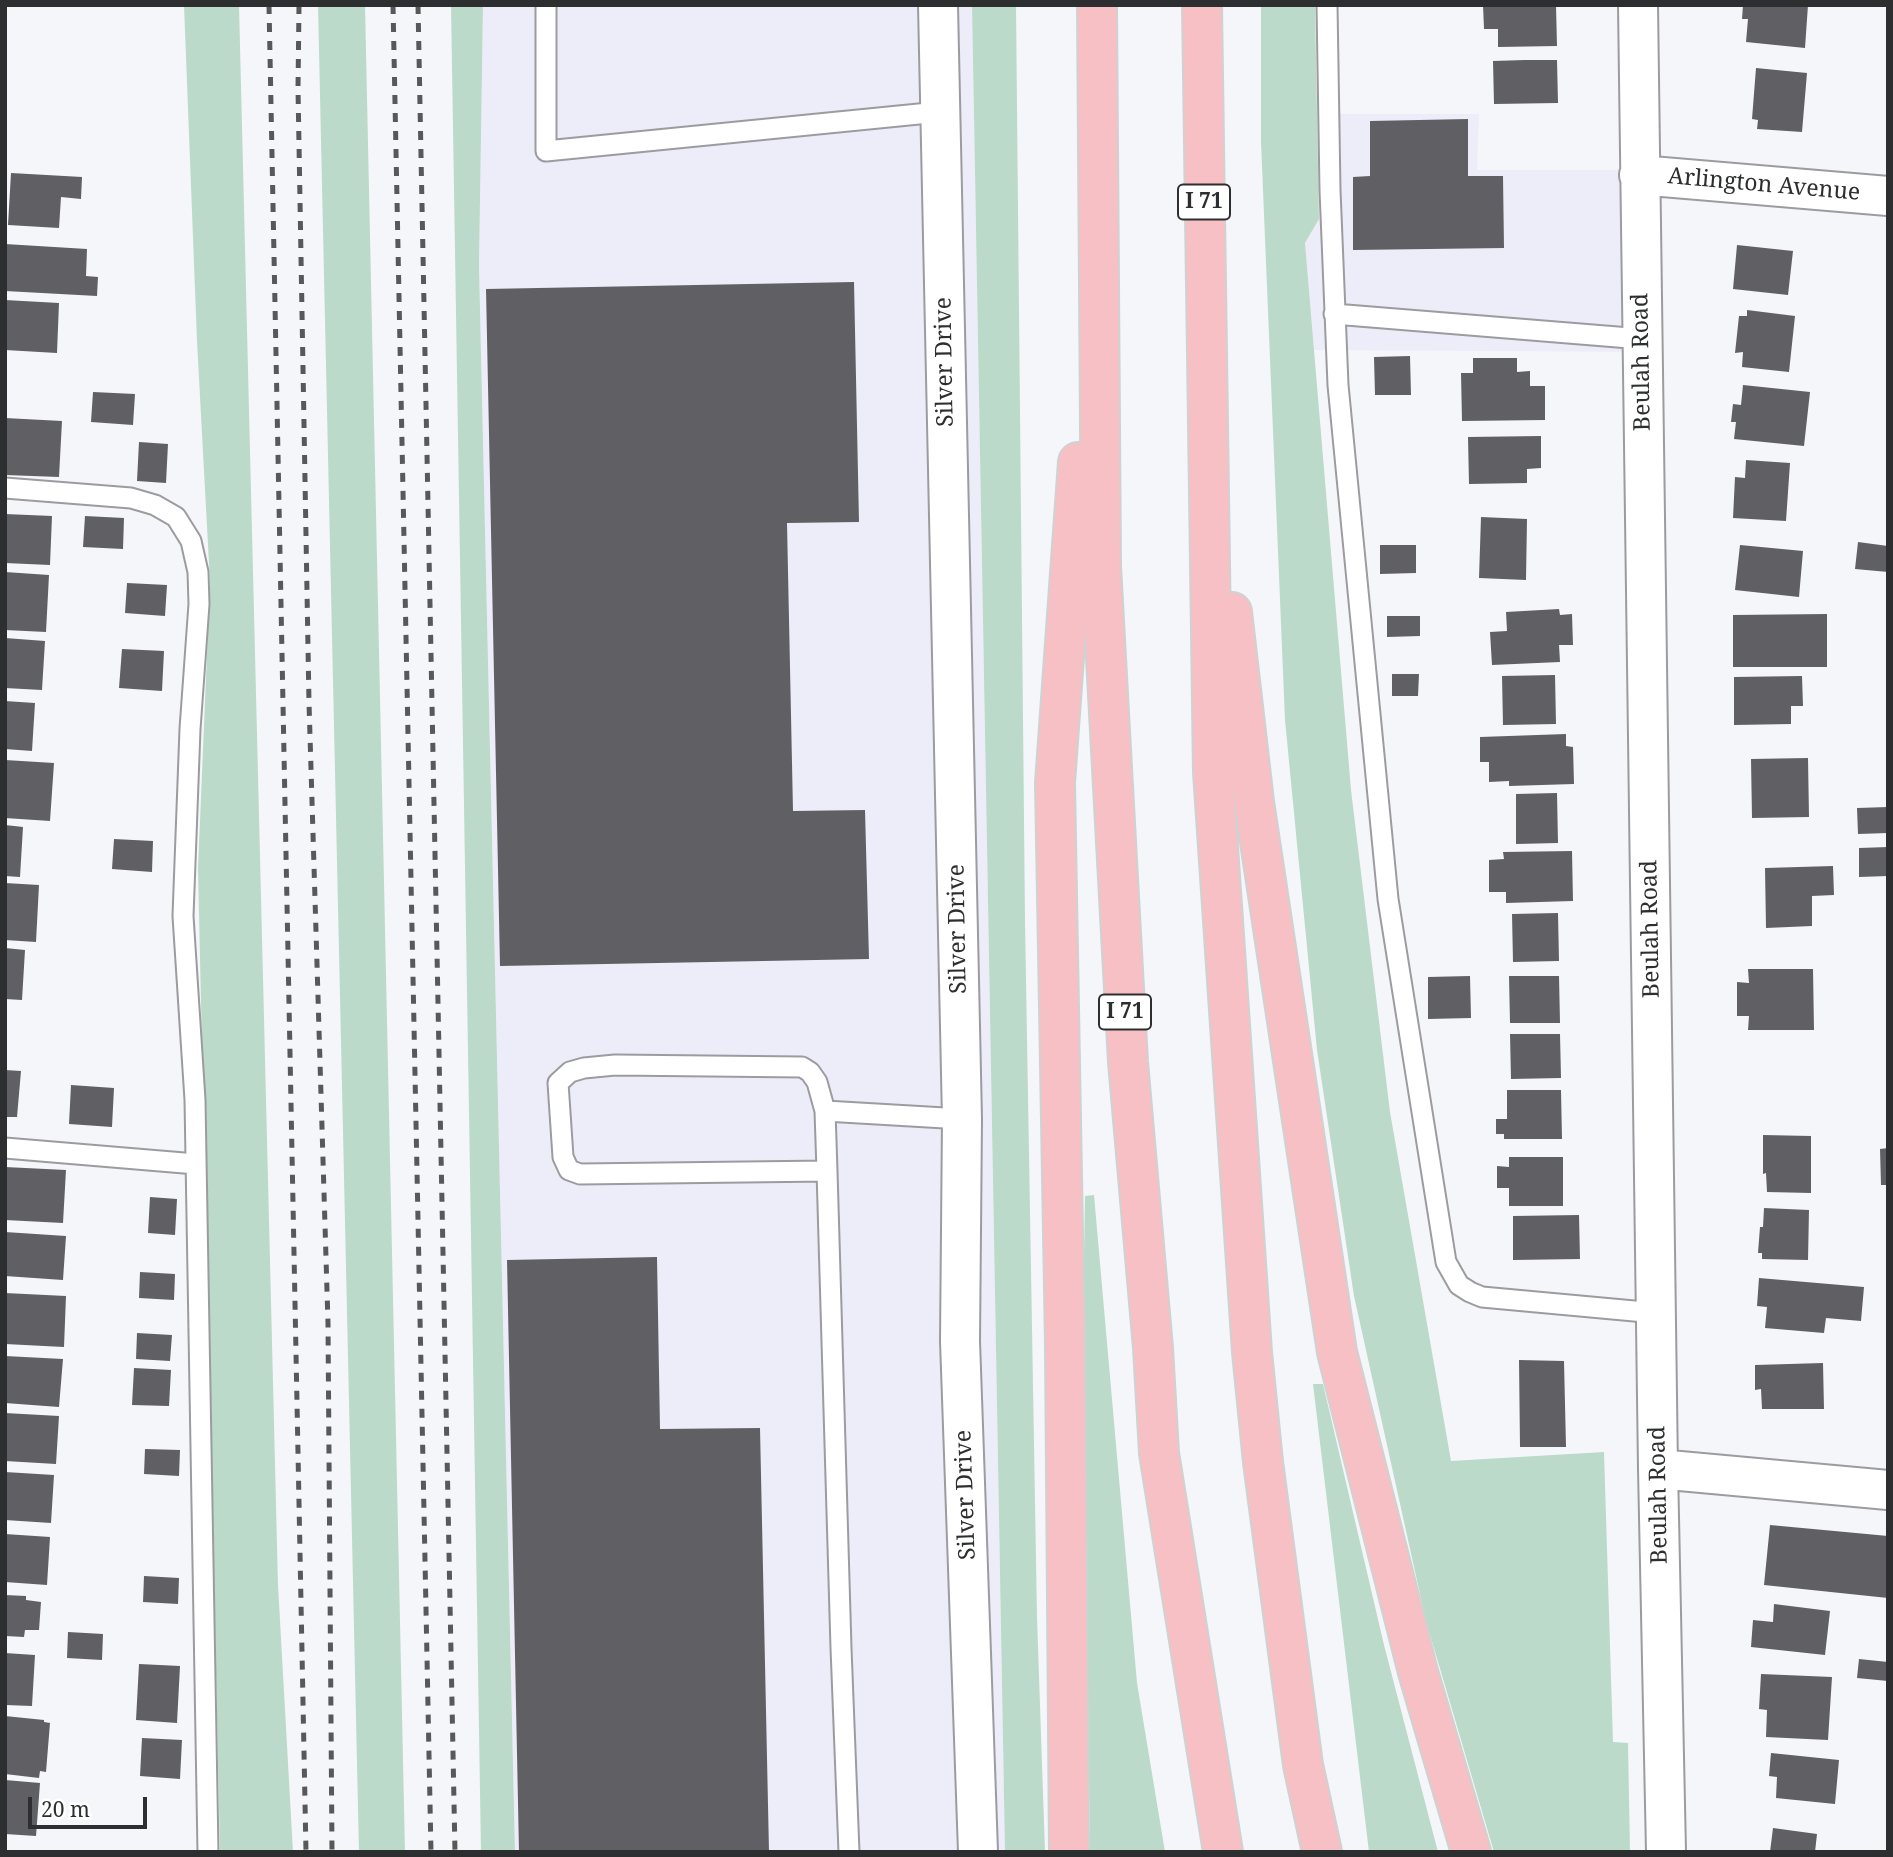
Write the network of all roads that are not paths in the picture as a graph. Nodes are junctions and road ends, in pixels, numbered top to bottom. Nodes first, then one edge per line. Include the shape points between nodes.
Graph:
1 (546, 5) edge
2 (938, 5) edge
3 (1097, 5) edge
4 (1202, 5) edge
5 (1327, 5) edge
6 (1638, 5) edge
7 (939, 112) junction
8 (1098, 166) junction
9 (1639, 175) junction
10 (1888, 196) edge
11 (1334, 314) junction
12 (1642, 339) junction
13 (1207, 398) junction
14 (5, 488) edge
15 (825, 1111) junction
16 (962, 1119) junction
17 (5, 1148) edge
18 (196, 1164) junction
19 (827, 1171) junction
20 (1656, 1313) junction
21 (1658, 1469) junction
22 (1888, 1490) edge
23 (208, 1852) edge
24 (849, 1852) edge
25 (978, 1852) edge
26 (1069, 1852) edge
27 (1223, 1852) edge
28 (1322, 1852) edge
29 (1471, 1852) edge
30 (1666, 1852) edge

1 - 7 lane via 546,151
2 - 7 street, Silver Drive
3 - 8 highway, I 71
4 - 13 highway, I 71
5 - 11 lane
6 - 9 street, Beulah Road
7 - 16 street, Silver Drive
8 - 26 highway via 1055,783
8 - 27 highway, I 71 via 1101,566 1128,1062 1159,1453
9 - 10 street, Arlington Avenue
9 - 12 street, Beulah Road
11 - 12 lane
11 - 20 lane via 1388,899 1446,1262 1459,1284 1482,1297
12 - 20 street, Beulah Road
13 - 28 highway, I 71 via 1213,772 1252,1352 1303,1765
13 - 29 highway via 1254,802 1337,1352 1418,1672
14 - 18 lane via 131,498 176,517 191,541 199,604 183,916
15 - 16 lane
15 - 19 lane
15 - 19 lane via 817,1082 802,1067 615,1065 570,1072 558,1083 563,1157 569,1170 580,1174
16 - 25 street, Silver Drive via 960,1341
17 - 18 lane
18 - 23 lane
19 - 24 lane
20 - 21 street, Beulah Road
21 - 22 street
21 - 30 street, Beulah Road

